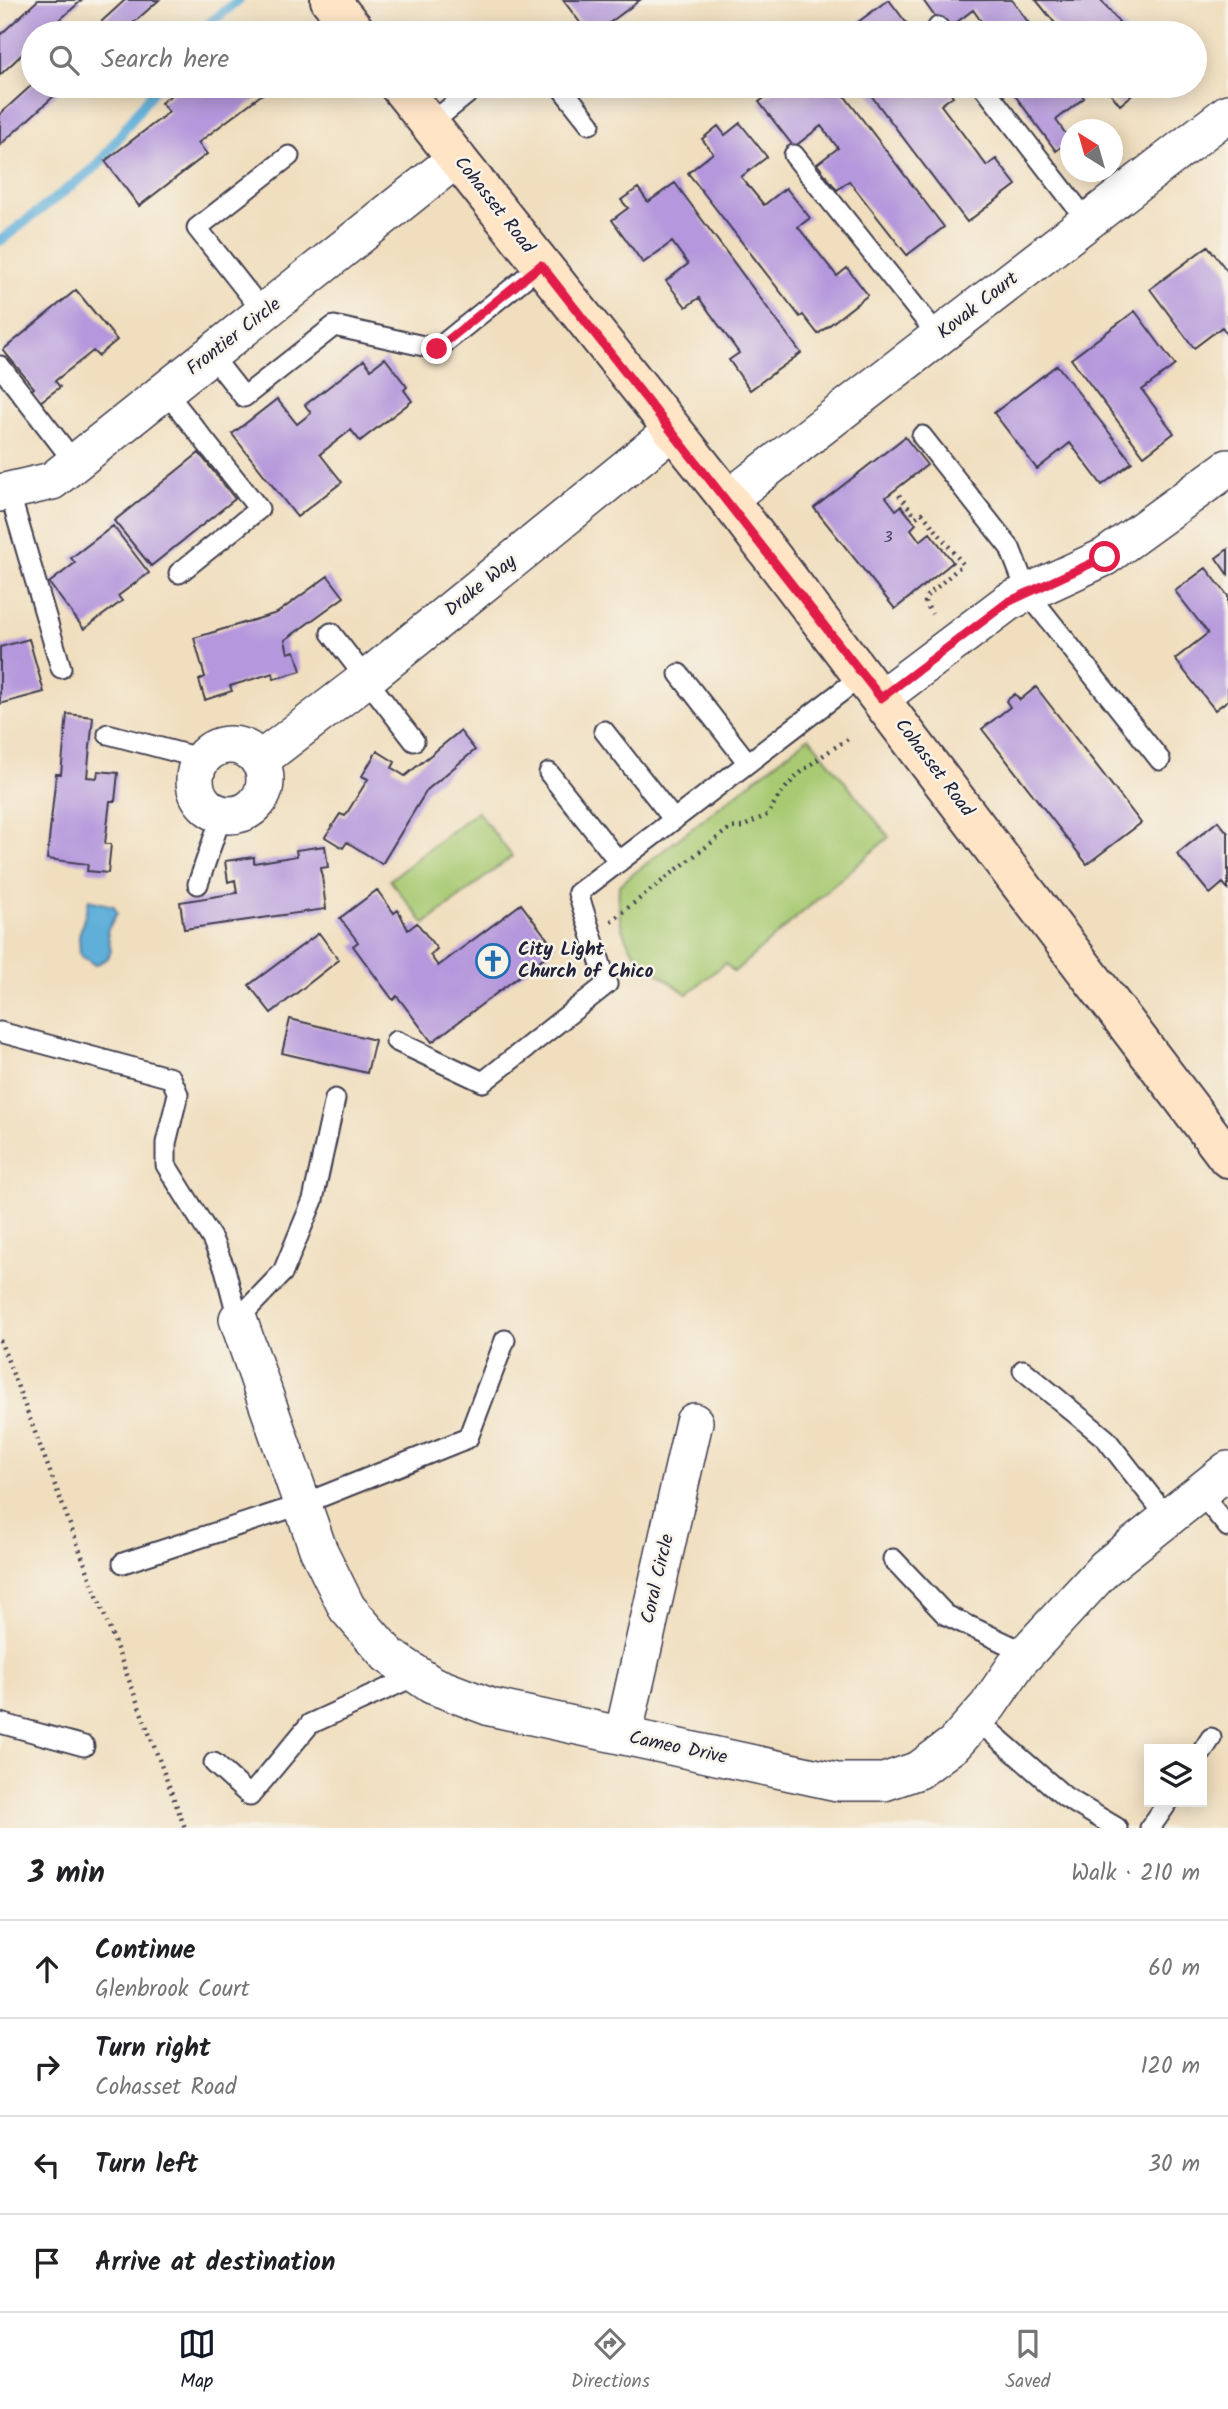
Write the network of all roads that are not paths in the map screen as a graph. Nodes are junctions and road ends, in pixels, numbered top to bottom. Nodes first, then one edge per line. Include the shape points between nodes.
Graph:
1 (330, 0) edge
2 (347, 21) edge
3 (409, 98) edge
4 (462, 98) edge
5 (569, 98) edge
6 (992, 98) edge
7 (1228, 113) edge
8 (430, 124) junction
9 (590, 124) dead end
10 (794, 155) dead end
11 (289, 156) dead end
12 (457, 158) junction
13 (1088, 222) junction
14 (541, 265) junction
15 (264, 313) junction
16 (939, 337) junction
17 (211, 355) junction
18 (0, 366) edge
19 (165, 391) junction
20 (673, 430) junction
21 (922, 436) dead end
22 (75, 463) junction
23 (1228, 468) edge
24 (4, 492) edge
25 (728, 499) junction
26 (179, 573) dead end
27 (1027, 592) junction
28 (331, 633) dead end
29 (61, 668) dead end
30 (679, 674) dead end
31 (366, 679) junction
32 (872, 687) junction
33 (604, 731) dead end
34 (108, 734) dead end
35 (414, 741) dead end
36 (203, 759) junction
37 (1160, 760) dead end
38 (259, 761) junction
39 (748, 763) junction
40 (550, 773) dead end
41 (222, 814) junction
42 (674, 820) junction
43 (619, 862) junction
44 (198, 884) dead end
45 (0, 1032) edge
46 (396, 1041) dead end
47 (335, 1099) dead end
48 (1228, 1158) edge
49 (237, 1319) junction
50 (505, 1340) dead end
51 (1023, 1370) dead end
52 (694, 1422) dead end
53 (1228, 1470) edge
54 (1199, 1492) junction
55 (303, 1504) junction
56 (1167, 1517) junction
57 (1228, 1527) edge
58 (893, 1559) dead end
59 (123, 1563) dead end
60 (1026, 1653) junction
61 (417, 1675) junction
62 (976, 1719) junction
63 (0, 1723) edge
64 (623, 1736) junction
65 (84, 1746) dead end
66 (214, 1763) dead end
67 (1165, 1807) edge
68 (1117, 1828) edge
69 (1150, 1828) edge

1 - 2 street
3 - 8 street, Cohasset Road
4 - 8 lane
5 - 9 lane
6 - 13 lane
7 - 13 street, Kovak Court
8 - 12 street, Cohasset Road
10 - 16 lane
11 - 15 lane via 197,228
12 - 14 street, Cohasset Road
12 - 15 street, Frontier Circle
13 - 16 street, Kovak Court
14 - 17 lane via 437,349 334,326 244,397
14 - 20 street, Cohasset Road
15 - 17 street, Frontier Circle
16 - 25 street, Kovak Court
17 - 19 street, Frontier Circle
18 - 22 lane
19 - 22 street, Frontier Circle
19 - 26 lane via 260,509
20 - 25 street, Cohasset Road
20 - 31 street, Drake Way
21 - 27 lane via 1010,548
22 - 24 street, Frontier Circle via 52,481
23 - 27 street via 1105,557
24 - 29 lane
25 - 32 street, Cohasset Road
27 - 32 street
27 - 37 lane
28 - 31 lane
30 - 39 lane
31 - 35 lane
31 - 38 street, Drake Way
32 - 39 lane
32 - 48 street, Cohasset Road
33 - 42 lane
34 - 36 lane
36 - 38 street via 221,747 232,746 252,753
36 - 41 street via 197,768 197,791 202,801
38 - 41 street via 264,772 262,795 245,812
39 - 42 lane
40 - 43 lane
41 - 44 lane
42 - 43 lane
43 - 46 lane via 578,893 607,985 483,1082
45 - 49 lane via 171,1079 178,1094 166,1143 166,1165 212,1239
47 - 49 lane via 313,1199 283,1272
49 - 55 street, Cameo Drive
50 - 55 lane via 468,1438
51 - 56 lane via 1106,1439
52 - 64 street, Coral Circle
53 - 54 street, Cameo Drive
54 - 56 street, Cameo Drive
54 - 57 lane
55 - 59 lane
55 - 61 street, Cameo Drive via 318,1549 347,1608 388,1655
56 - 60 street, Cameo Drive via 1105,1568
58 - 60 lane via 946,1615
60 - 62 street, Cameo Drive
61 - 64 street, Cameo Drive via 490,1707
61 - 66 lane via 310,1724 250,1796
62 - 64 street, Cameo Drive via 954,1744 919,1770 884,1782 837,1782
62 - 68 lane via 1065,1797
63 - 65 lane
67 - 69 lane

